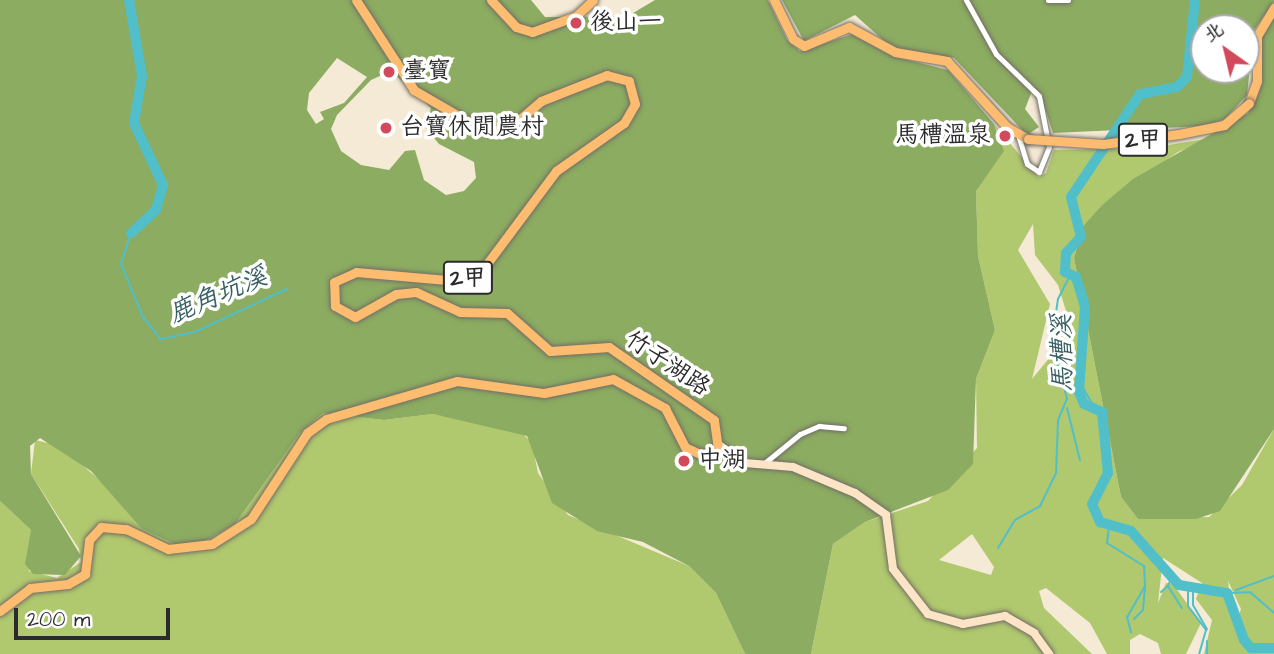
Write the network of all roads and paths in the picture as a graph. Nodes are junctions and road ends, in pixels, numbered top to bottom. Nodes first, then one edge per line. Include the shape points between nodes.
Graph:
1 (356, 0) edge
2 (492, 0) edge
3 (593, 0) edge
4 (774, 0) edge
5 (966, 0) edge
6 (1048, 0) edge
7 (1068, 0) edge
8 (1274, 8) edge
9 (1024, 138) junction
10 (844, 428) dead end
11 (719, 445) junction
12 (761, 467) junction
13 (0, 611) edge
14 (1049, 654) edge

1 - 11 main road, 竹子湖路 / 2甲 via 414,90 481,129 507,130 541,101 607,75 629,81 635,104 624,123 556,171 480,273 446,280 356,272 334,282 335,306 355,317 397,294 416,292 460,312 508,313 550,351 609,347 714,420
2 - 3 main road via 516,27 531,32 576,16
4 - 9 main road via 793,40 804,46 849,27 895,52 947,61
5 - 9 street via 996,54 1039,96 1049,138 1046,165 1039,172 1027,164
6 - 7 street
8 - 9 main road, 2甲, bridge via 1257,36 1257,81 1248,103 1224,125 1103,144
10 - 12 street via 819,426 800,433
11 - 12 street
11 - 13 main road, 竹子湖路 via 702,455 685,447 665,408 613,379 544,393 457,381 326,419 299,443 251,519 212,544 178,551 126,529 101,527 89,540 85,574 21,592
12 - 14 street via 793,467 855,493 886,515 893,569 928,614 963,624 1005,616 1034,633

